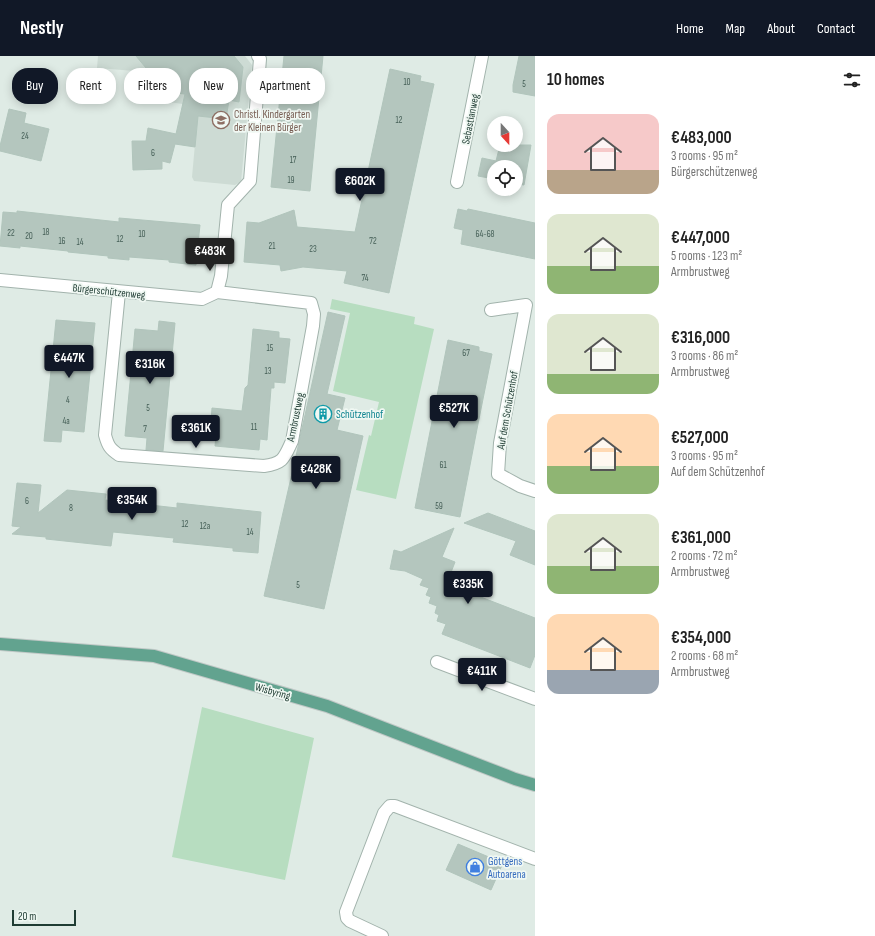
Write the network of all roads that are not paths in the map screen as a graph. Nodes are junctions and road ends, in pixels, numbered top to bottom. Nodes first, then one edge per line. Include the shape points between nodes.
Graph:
1 (258, 56) edge
2 (482, 56) edge
3 (457, 182) dead end
4 (0, 280) edge
5 (119, 292) junction
6 (217, 292) junction
7 (311, 303) joint
8 (530, 306) edge
9 (491, 310) dead end
10 (535, 491) edge
11 (0, 644) edge
12 (437, 662) dead end
13 (535, 699) edge
14 (535, 785) edge
15 (535, 859) edge
16 (382, 936) edge

1 - 6 street via 260,59 250,181 228,205 222,276
2 - 3 street, Sebastianweg
4 - 5 street, Bürgerschützenweg
5 - 6 street, Bürgerschützenweg via 202,299
5 - 7 street, Armbrustweg via 105,435 107,444 119,455 264,466 273,465 283,459 292,441 313,326 314,314
6 - 7 street, Bürgerschützenweg
8 - 9 street, Auf dem Schützenhof
8 - 10 street, Auf dem Schützenhof via 500,443 498,474
11 - 14 main road, Wisbyring via 154,656 327,706
12 - 13 street
15 - 16 street via 390,806 384,813 346,912 346,918 350,921

